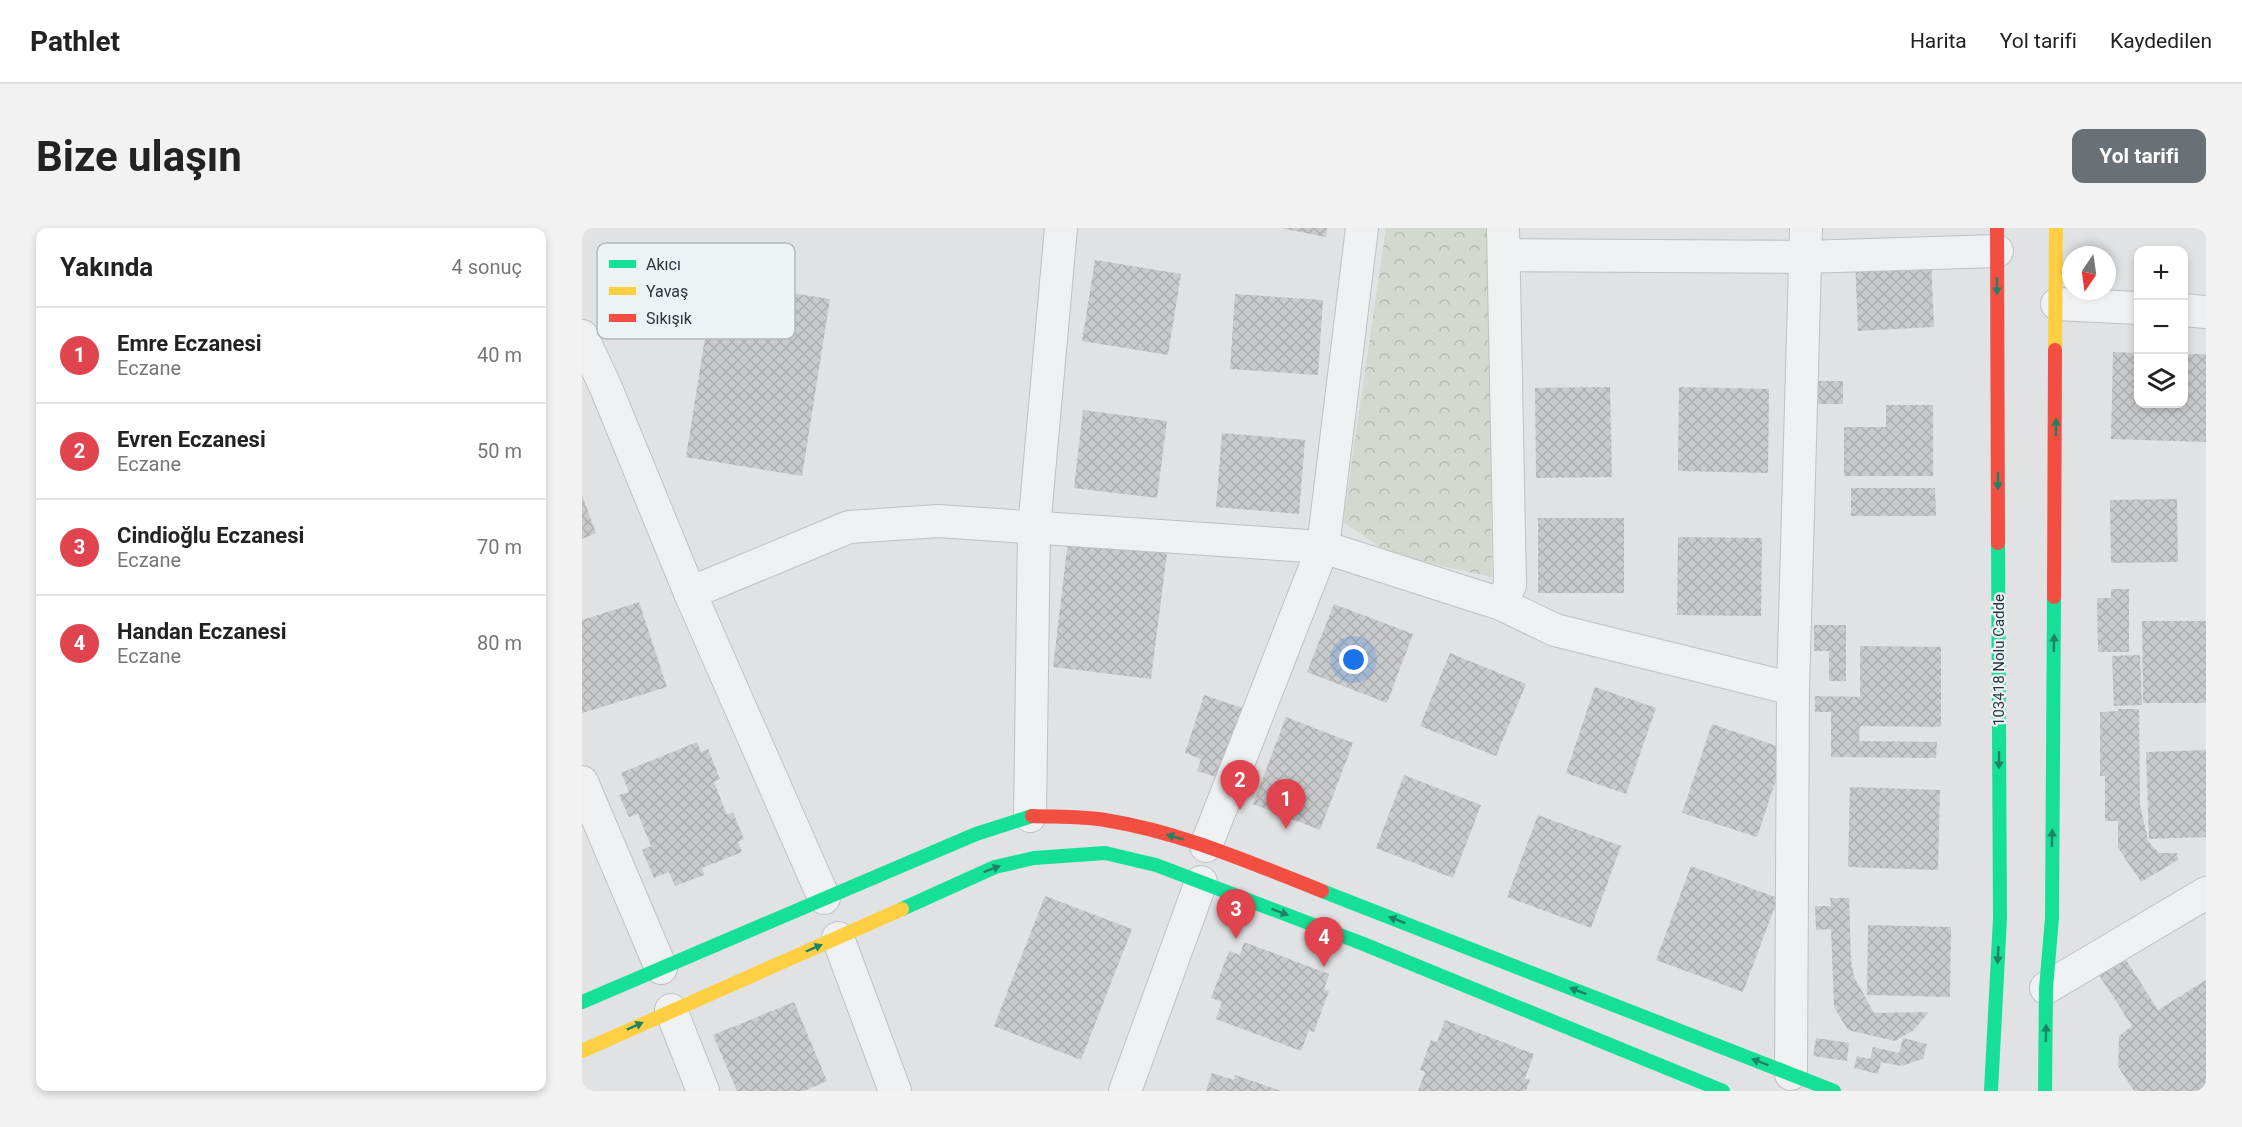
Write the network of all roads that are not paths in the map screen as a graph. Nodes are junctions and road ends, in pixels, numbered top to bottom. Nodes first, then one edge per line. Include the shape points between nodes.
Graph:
1 (1061, 228) edge
2 (1362, 228) edge
3 (2056, 228) edge
4 (1997, 240) edge
5 (1503, 241) edge
6 (1806, 242) edge
7 (2057, 304) junction
8 (2134, 308) edge
9 (2188, 310) edge
10 (2206, 312) edge
11 (582, 336) edge
12 (594, 393) edge
13 (1034, 528) junction
14 (1323, 547) junction
15 (690, 592) junction
16 (1501, 604) junction
17 (1793, 690) junction
18 (582, 782) edge
19 (1030, 816) junction
20 (1206, 846) junction
21 (1201, 882) junction
22 (2206, 893) edge
23 (824, 898) junction
24 (838, 938) junction
25 (661, 968) junction
26 (2046, 988) junction
27 (582, 1002) edge
28 (671, 1010) junction
29 (582, 1051) edge
30 (2046, 1072) junction
31 (1791, 1074) junction
32 (703, 1091) edge
33 (895, 1091) edge
34 (1125, 1091) edge
35 (1723, 1091) edge
36 (1834, 1091) edge
37 (1991, 1091) edge
38 (2045, 1091) edge
39 (2060, 1091) edge

1 - 13 street
2 - 14 street
3 - 7 street
4 - 6 street
4 -> 37 street, 103418 Nolu Cadde via 2000,918
5 - 6 street
5 - 16 street via 1510,585
6 - 17 street
7 - 8 street
26 -> 7 street via 2052,918
9 - 10 street
11 - 12 street
12 - 15 street
13 - 14 street
13 - 15 street via 938,521 849,527
13 - 19 street
14 - 16 street
14 - 20 street
15 - 23 street
16 - 17 street via 1555,630
17 - 31 street
18 - 25 street
20 -> 19 street via 1104,820
19 - 23 street via 975,834
31 -> 20 street
24 -> 21 street via 995,867 1034,858 1105,853 1156,865
21 - 34 street
21 -> 35 street
22 - 26 street
23 - 25 street
28 -> 24 street
24 - 33 street
25 - 27 street
30 -> 26 street
29 -> 28 street
28 - 32 street
30 - 38 street
30 - 39 street
31 - 36 street

